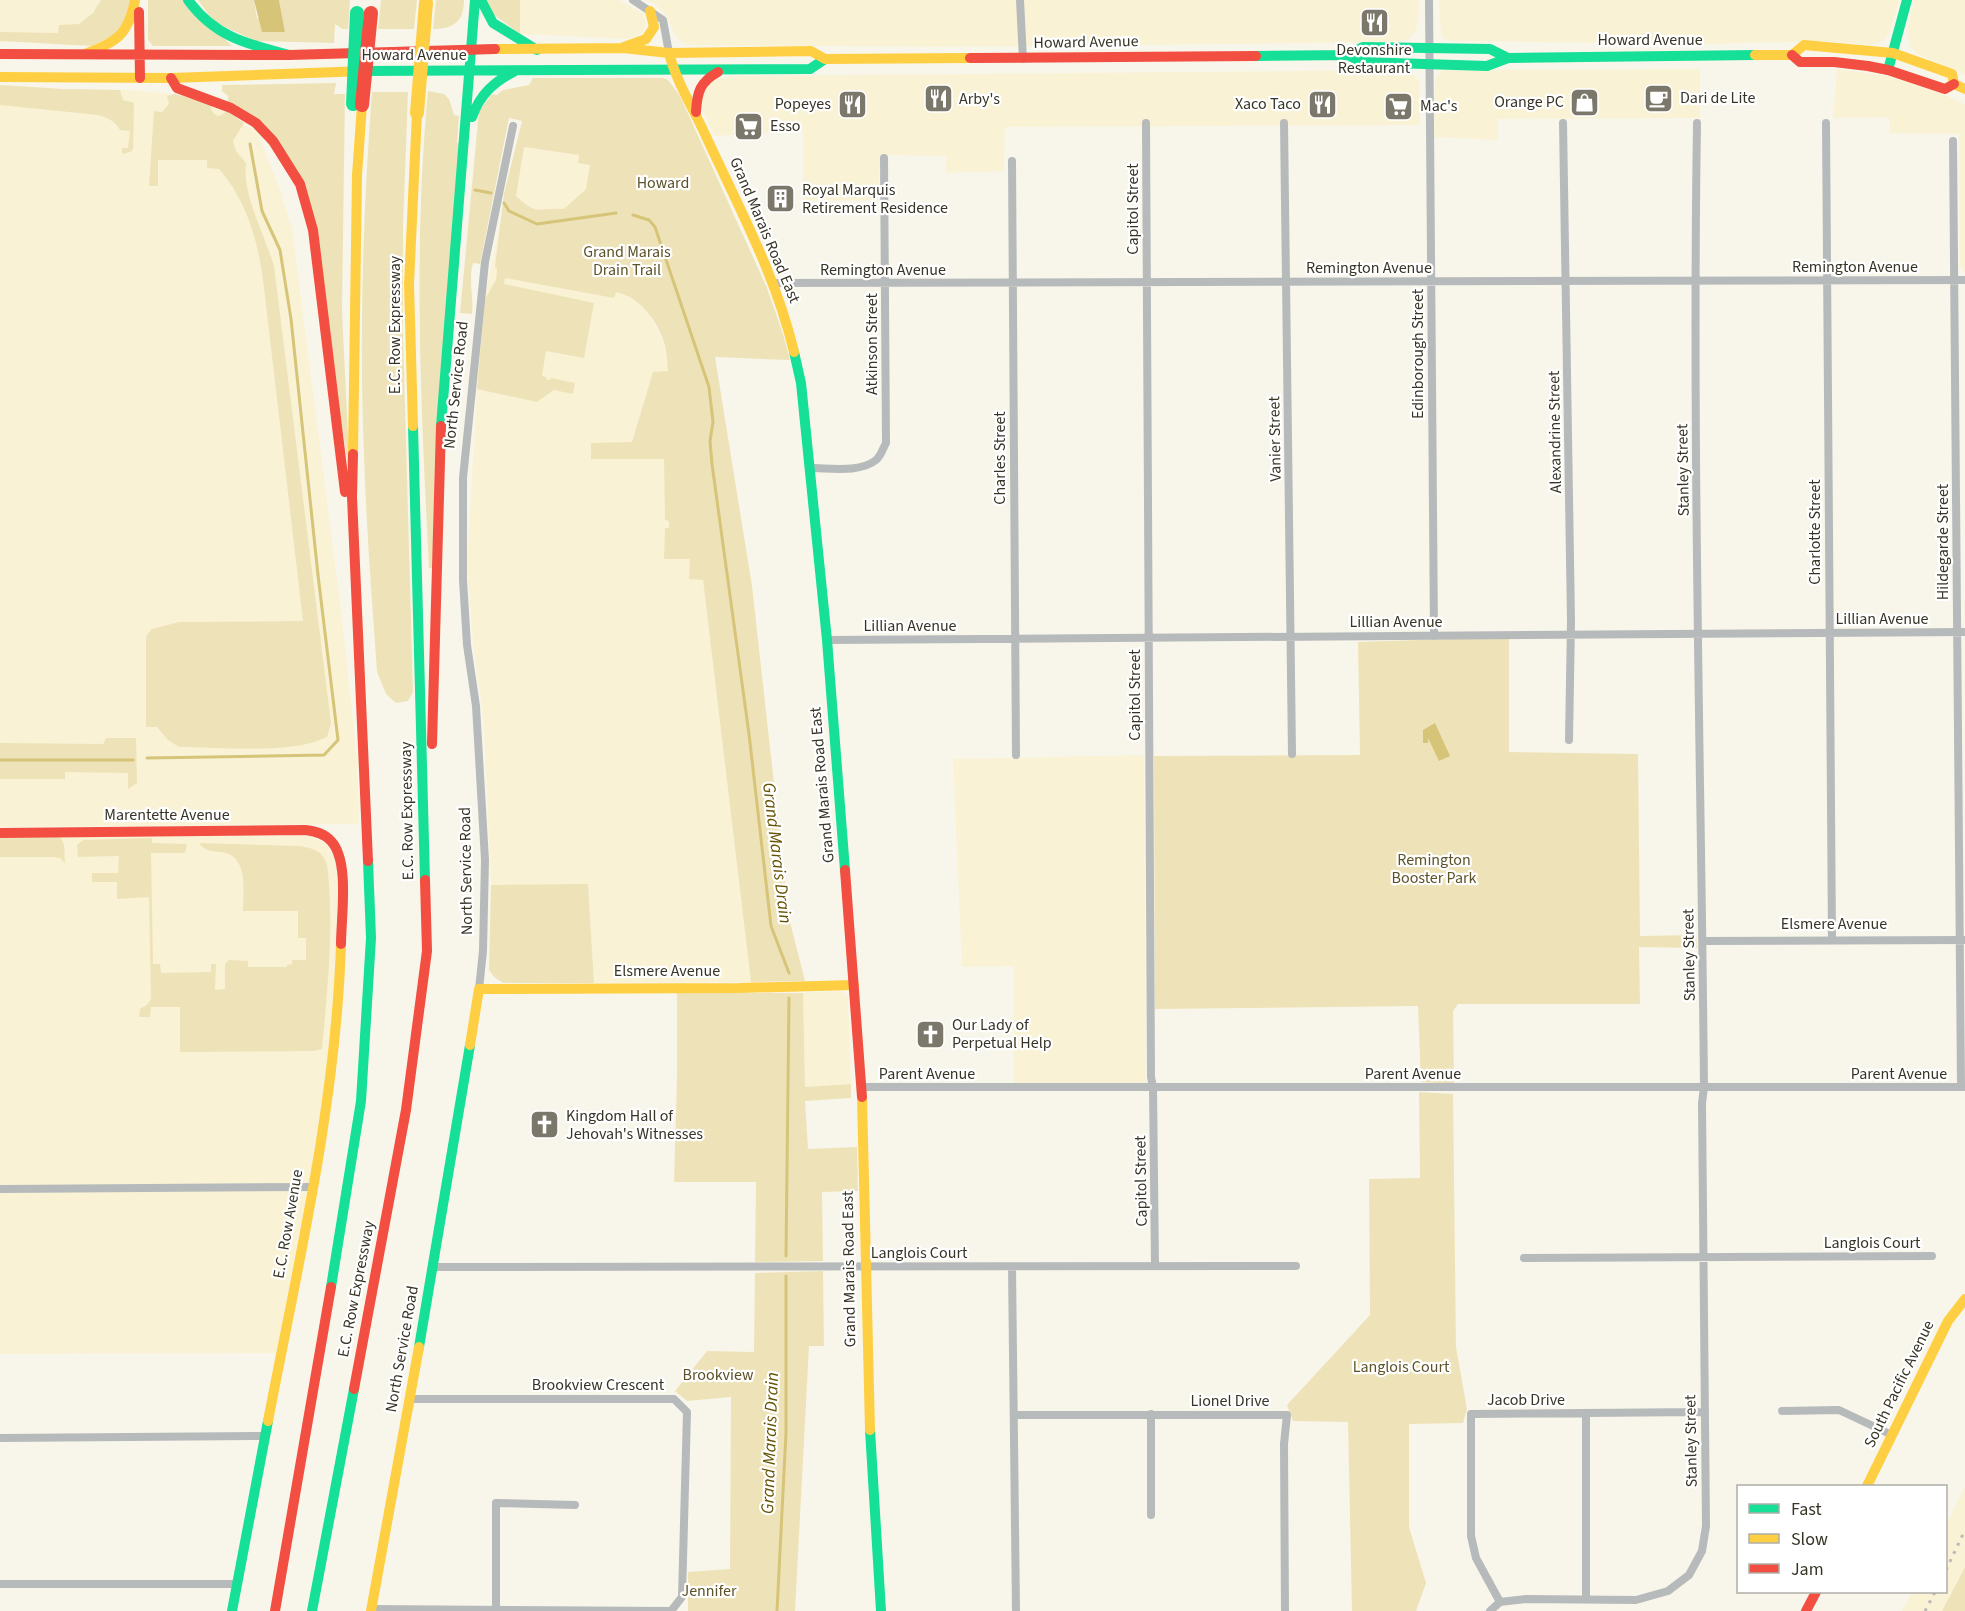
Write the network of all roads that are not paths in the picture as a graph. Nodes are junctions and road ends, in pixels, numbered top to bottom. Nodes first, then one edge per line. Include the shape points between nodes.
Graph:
1 (137, 0) edge
2 (188, 0) edge
3 (475, 0) edge
4 (481, 0) edge
5 (633, 0) edge
6 (1020, 0) edge
7 (1429, 0) edge
8 (1906, 0) edge
9 (426, 2) edge
10 (365, 6) edge
11 (650, 11) junction
12 (623, 48) junction
13 (1429, 48) junction
14 (472, 49) junction
15 (537, 50) junction
16 (1893, 52) junction
17 (669, 53) junction
18 (0, 54) edge
19 (85, 54) junction
20 (139, 54) junction
21 (289, 55) junction
22 (1348, 55) junction
23 (1792, 55) junction
24 (1508, 58) junction
25 (825, 59) junction
26 (1023, 59) junction
27 (1429, 65) junction
28 (673, 70) junction
29 (722, 70) junction
30 (1888, 70) junction
31 (469, 71) junction
32 (515, 71) junction
33 (0, 77) edge
34 (140, 78) junction
35 (171, 78) junction
36 (1959, 87) edge
37 (696, 115) junction
38 (1146, 123) dead end
39 (1284, 123) dead end
40 (1563, 123) dead end
41 (1697, 123) dead end
42 (1826, 123) dead end
43 (513, 126) dead end
44 (465, 140) junction
45 (1953, 141) dead end
46 (884, 158) dead end
47 (1012, 161) dead end
48 (1954, 280) junction
49 (1965, 280) edge
50 (1566, 281) junction
51 (1694, 281) junction
52 (1827, 281) junction
53 (1146, 282) junction
54 (1287, 282) junction
55 (1431, 282) junction
56 (773, 283) junction
57 (885, 283) junction
58 (1012, 283) junction
59 (810, 468) junction
60 (358, 618) junction
61 (1961, 632) edge
62 (1830, 633) junction
63 (1698, 634) junction
64 (1571, 635) junction
65 (1434, 636) junction
66 (1291, 637) junction
67 (1148, 638) junction
68 (1015, 639) junction
69 (827, 640) junction
70 (1569, 740) dead end
71 (1292, 754) dead end
72 (1016, 755) dead end
73 (0, 832) edge
74 (332, 841) joint
75 (1832, 940) junction
76 (1963, 940) edge
77 (1703, 941) junction
78 (427, 951) junction
79 (854, 985) junction
80 (480, 988) junction
81 (862, 1087) junction
82 (1153, 1087) junction
83 (1704, 1087) junction
84 (1963, 1087) edge
85 (312, 1187) junction
86 (0, 1190) edge
87 (1932, 1256) dead end
88 (1704, 1257) junction
89 (1524, 1258) dead end
90 (1155, 1266) junction
91 (1296, 1266) dead end
92 (433, 1267) junction
93 (865, 1267) junction
94 (1012, 1267) junction
95 (1965, 1299) edge
96 (410, 1399) junction
97 (1782, 1411) dead end
98 (1704, 1412) junction
99 (1586, 1413) junction
100 (1151, 1414) junction
101 (1014, 1415) junction
102 (1892, 1435) junction
103 (265, 1436) junction
104 (0, 1438) edge
105 (1867, 1485) edge
106 (575, 1505) dead end
107 (1151, 1515) dead end
108 (0, 1584) edge
109 (237, 1584) junction
110 (1815, 1593) edge
111 (1586, 1599) junction
112 (1500, 1602) junction
113 (371, 1610) edge
114 (496, 1610) edge
115 (232, 1611) edge
116 (275, 1611) edge
117 (312, 1611) edge
118 (671, 1611) edge
119 (881, 1611) edge
120 (1016, 1611) edge
121 (1285, 1611) edge
122 (1490, 1611) edge
123 (1806, 1611) edge

1 - 19 main road via 132,22 124,34
1 - 20 main road
2 - 21 main road via 218,32
3 - 14 main road
4 - 15 main road via 493,23
5 - 11 street, Grand Marais Road East
6 - 26 street
7 - 13 street, Edinborough Street
8 - 16 main road
9 - 78 main road, E.C. Row Expressway, bridge via 409,284
10 - 60 main road, E.C. Row Expressway, bridge via 358,105 352,498
11 - 12 main road via 654,27 646,39
11 - 17 street, Grand Marais Road East via 663,20
12 - 15 main road, Howard Avenue
12 - 17 main road, Howard Avenue
13 - 22 main road, Howard Avenue via 1363,47
13 - 24 main road, Howard Avenue via 1490,50
13 - 27 street, Edinborough Street
14 - 15 main road, Howard Avenue
14 - 21 main road, Howard Avenue
14 - 31 main road
16 - 23 main road, Howard Avenue via 1804,45
16 - 30 main road
16 - 36 main road, Howard Avenue via 1952,74
17 - 25 main road, Howard Avenue via 811,51
17 - 28 main road, Grand Marais Road East
18 - 19 main road, Howard Avenue
19 - 20 main road, Howard Avenue
20 - 21 main road, Howard Avenue
20 - 34 main road
22 - 26 main road, Howard Avenue
22 - 27 main road, Howard Avenue via 1361,62
23 - 24 main road, Howard Avenue
23 - 30 main road, Howard Avenue via 1800,62 1834,62
24 - 27 main road, Howard Avenue via 1487,66
25 - 26 main road, Howard Avenue
25 - 29 main road, Howard Avenue via 810,69
27 - 55 street, Edinborough Street
28 - 29 main road, Howard Avenue
28 - 32 main road, Howard Avenue
28 - 37 main road, Grand Marais Road East
29 - 37 main road via 704,79 696,95
30 - 36 main road, Howard Avenue via 1945,89
31 - 32 main road, Howard Avenue
31 - 35 main road, Howard Avenue
31 - 44 main road
32 - 44 main road via 493,83 477,102
33 - 34 main road, Howard Avenue
34 - 35 main road, Howard Avenue
35 - 60 main road via 177,88 231,108 256,123 273,141 300,184 313,230
37 - 56 main road, Grand Marais Road East
38 - 53 street, Capitol Street
39 - 54 street, Vanier Street
40 - 50 street, Alexandrine Street
41 - 51 street, Stanley Street
42 - 52 street, Charlotte Street
43 - 80 street, North Service Road via 484,262 463,478 462,580 476,706 485,860
44 - 78 main road via 440,434
45 - 48 street, Hildegarde Street
46 - 57 street, Atkinson Street
47 - 58 street, Charles Street
48 - 49 street, Remington Avenue
48 - 52 street, Remington Avenue
48 - 61 street, Hildegarde Street
50 - 51 street, Remington Avenue
50 - 55 street, Remington Avenue
50 - 64 street, Alexandrine Street
51 - 52 street, Remington Avenue
51 - 63 street, Stanley Street
52 - 62 street, Charlotte Street
53 - 54 street, Remington Avenue
53 - 58 street, Remington Avenue
53 - 67 street, Capitol Street
54 - 55 street, Remington Avenue
54 - 66 street, Vanier Street
55 - 65 street, Edinborough Street
56 - 57 street, Remington Avenue
56 - 59 main road, Grand Marais Road East via 801,383
57 - 58 street, Remington Avenue
57 - 59 street, Atkinson Street via 886,443 878,458 868,465
58 - 68 street, Charles Street
59 - 69 main road, Grand Marais Road East
60 - 116 main road, E.C. Row Expressway via 371,938 361,1101
61 - 62 street, Lillian Avenue
61 - 76 street, Hildegarde Street
62 - 63 street, Lillian Avenue
62 - 75 street, Charlotte Street
63 - 64 street, Lillian Avenue
63 - 77 street, Stanley Street
64 - 65 street, Lillian Avenue
64 - 70 street, Alexandrine Street
65 - 66 street, Lillian Avenue
66 - 67 street, Lillian Avenue
66 - 71 street, Vanier Street
67 - 68 street, Lillian Avenue
67 - 82 street, Capitol Street
68 - 69 street, Lillian Avenue
68 - 72 street, Charles Street
69 - 79 main road, Grand Marais Road East
73 - 74 main road, Marentette Avenue via 305,830
74 - 85 main road, E.C. Row Avenue via 338,852 342,881 341,972 333,1058
75 - 76 street, Elsmere Avenue
75 - 77 street, Elsmere Avenue
76 - 84 street, Hildegarde Street
77 - 83 street, Stanley Street
78 - 117 main road, E.C. Row Expressway via 406,1110
79 - 80 main road, Elsmere Avenue
79 - 81 main road, Grand Marais Road East
80 - 92 main road, North Service Road
81 - 82 street, Parent Avenue
81 - 93 main road, Grand Marais Road East
82 - 83 street, Parent Avenue
82 - 90 street, Capitol Street
83 - 84 street, Parent Avenue
83 - 88 street, Stanley Street
85 - 86 street
85 - 103 main road, E.C. Row Avenue
87 - 88 street, Langlois Court
88 - 89 street, Langlois Court
88 - 98 street, Stanley Street
90 - 91 street, Langlois Court
90 - 94 street, Langlois Court
92 - 93 street, Langlois Court
92 - 96 main road, North Service Road
93 - 94 street, Langlois Court
93 - 119 main road, Grand Marais Road East
94 - 101 street
95 - 102 main road, South Pacific Avenue via 1948,1321
96 - 113 main road, North Service Road
96 - 118 street, Brookview Crescent via 674,1399 687,1412 682,1597
97 - 102 street via 1839,1410
98 - 99 street, Jacob Drive
98 - 111 street, Stanley Street via 1706,1526 1702,1551 1689,1575 1668,1592 1647,1597
99 - 111 street
99 - 112 street, Jacob Drive via 1471,1414 1471,1536 1476,1558
100 - 101 street, Lionel Drive
100 - 107 street
100 - 121 street, Lionel Drive via 1287,1415
101 - 120 street
102 - 105 main road, South Pacific Avenue
103 - 104 street
103 - 109 main road, E.C. Row Avenue
106 - 114 street via 496,1503
108 - 109 street
109 - 115 main road, E.C. Row Avenue
110 - 123 main road
111 - 112 street, Stanley Street
112 - 122 street
113 - 114 street
114 - 118 street

